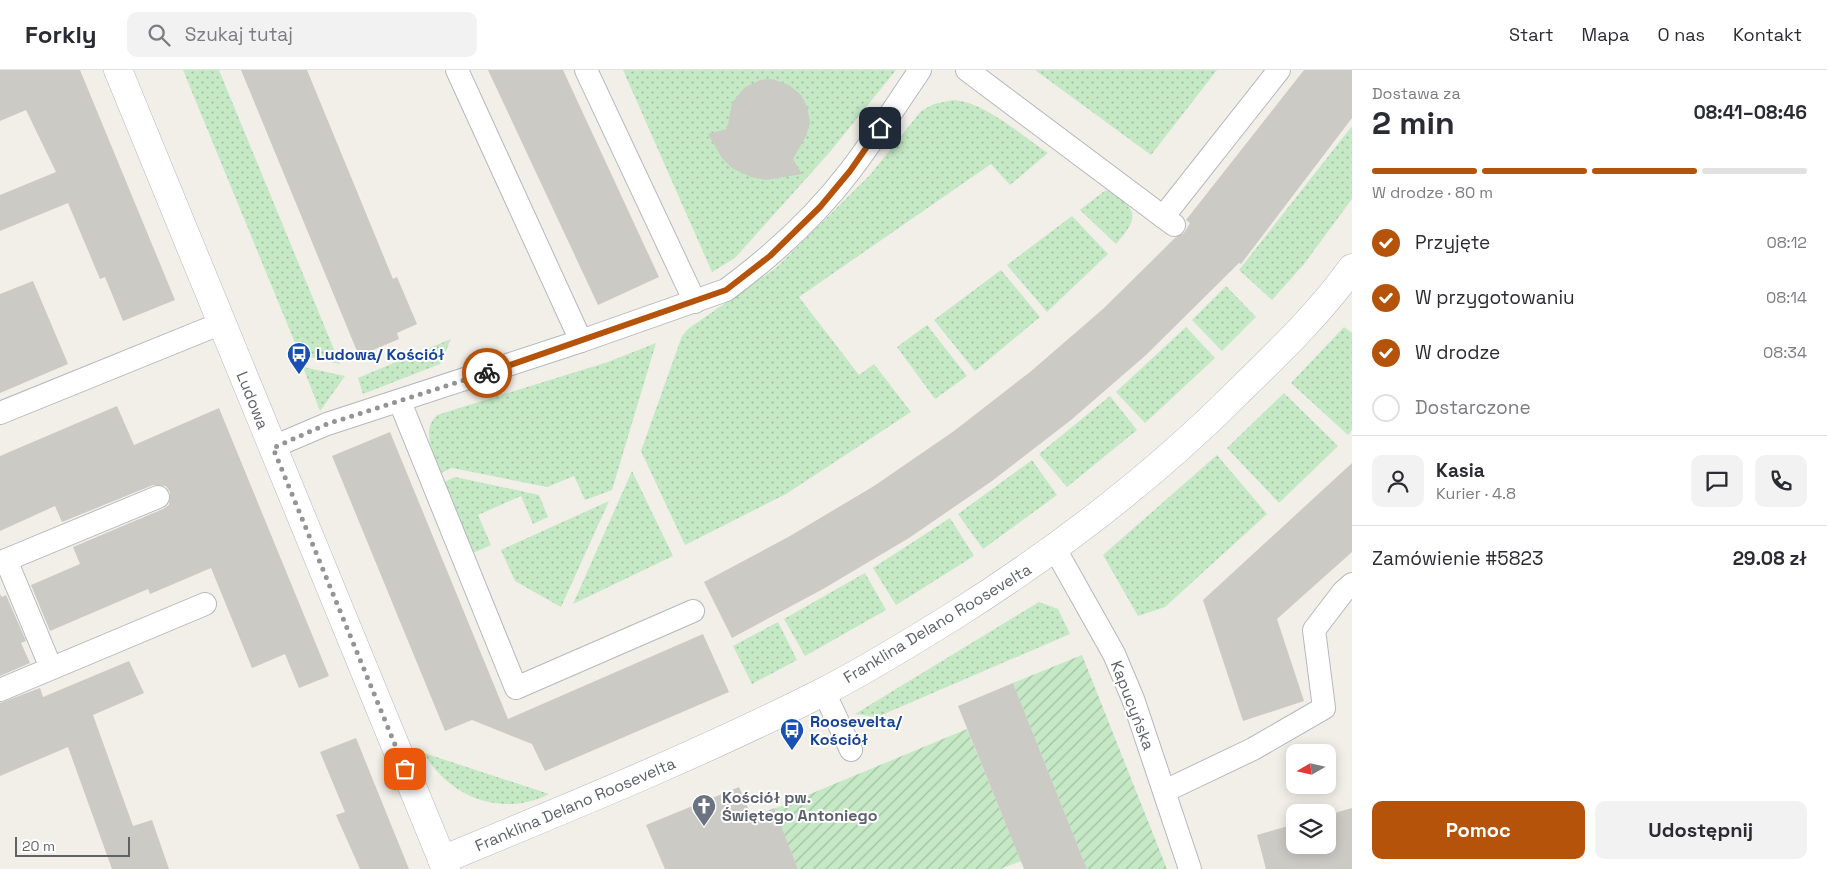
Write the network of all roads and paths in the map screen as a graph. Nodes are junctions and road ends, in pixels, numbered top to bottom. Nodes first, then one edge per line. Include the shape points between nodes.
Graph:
1 (118, 70) edge
2 (457, 70) edge
3 (586, 70) edge
4 (920, 70) edge
5 (967, 70) edge
6 (1279, 70) edge
7 (1352, 268) edge
8 (695, 302) junction
9 (222, 323) junction
10 (581, 341) junction
11 (400, 402) junction
12 (0, 413) edge
13 (273, 448) junction
14 (158, 497) dead end
15 (1055, 549) junction
16 (1352, 584) edge
17 (205, 604) dead end
18 (693, 611) dead end
19 (51, 668) junction
20 (0, 690) edge
21 (824, 692) junction
22 (851, 750) dead end
23 (1165, 791) junction
24 (444, 865) edge
25 (1190, 869) edge

1 - 9 street, Ludowa
2 - 10 lane
3 - 8 lane
4 - 8 lane via 850,171 800,228 726,290
5 - 6 lane via 1169,221
7 - 15 street, Franklina Delano Roosevelta via 1295,336 1195,434
8 - 10 lane
9 - 12 lane
9 - 13 street, Ludowa
10 - 11 lane
11 - 13 lane via 327,424
11 - 18 lane via 516,688
13 - 24 street, Ludowa
14 - 19 lane via 6,560
15 - 21 street, Franklina Delano Roosevelta via 922,636
15 - 23 lane, Kapucyńska via 1114,654
16 - 23 lane via 1314,630 1324,708 1253,748
17 - 19 lane
19 - 20 lane
21 - 22 lane
21 - 24 street, Franklina Delano Roosevelta
23 - 25 lane, Kapucyńska

